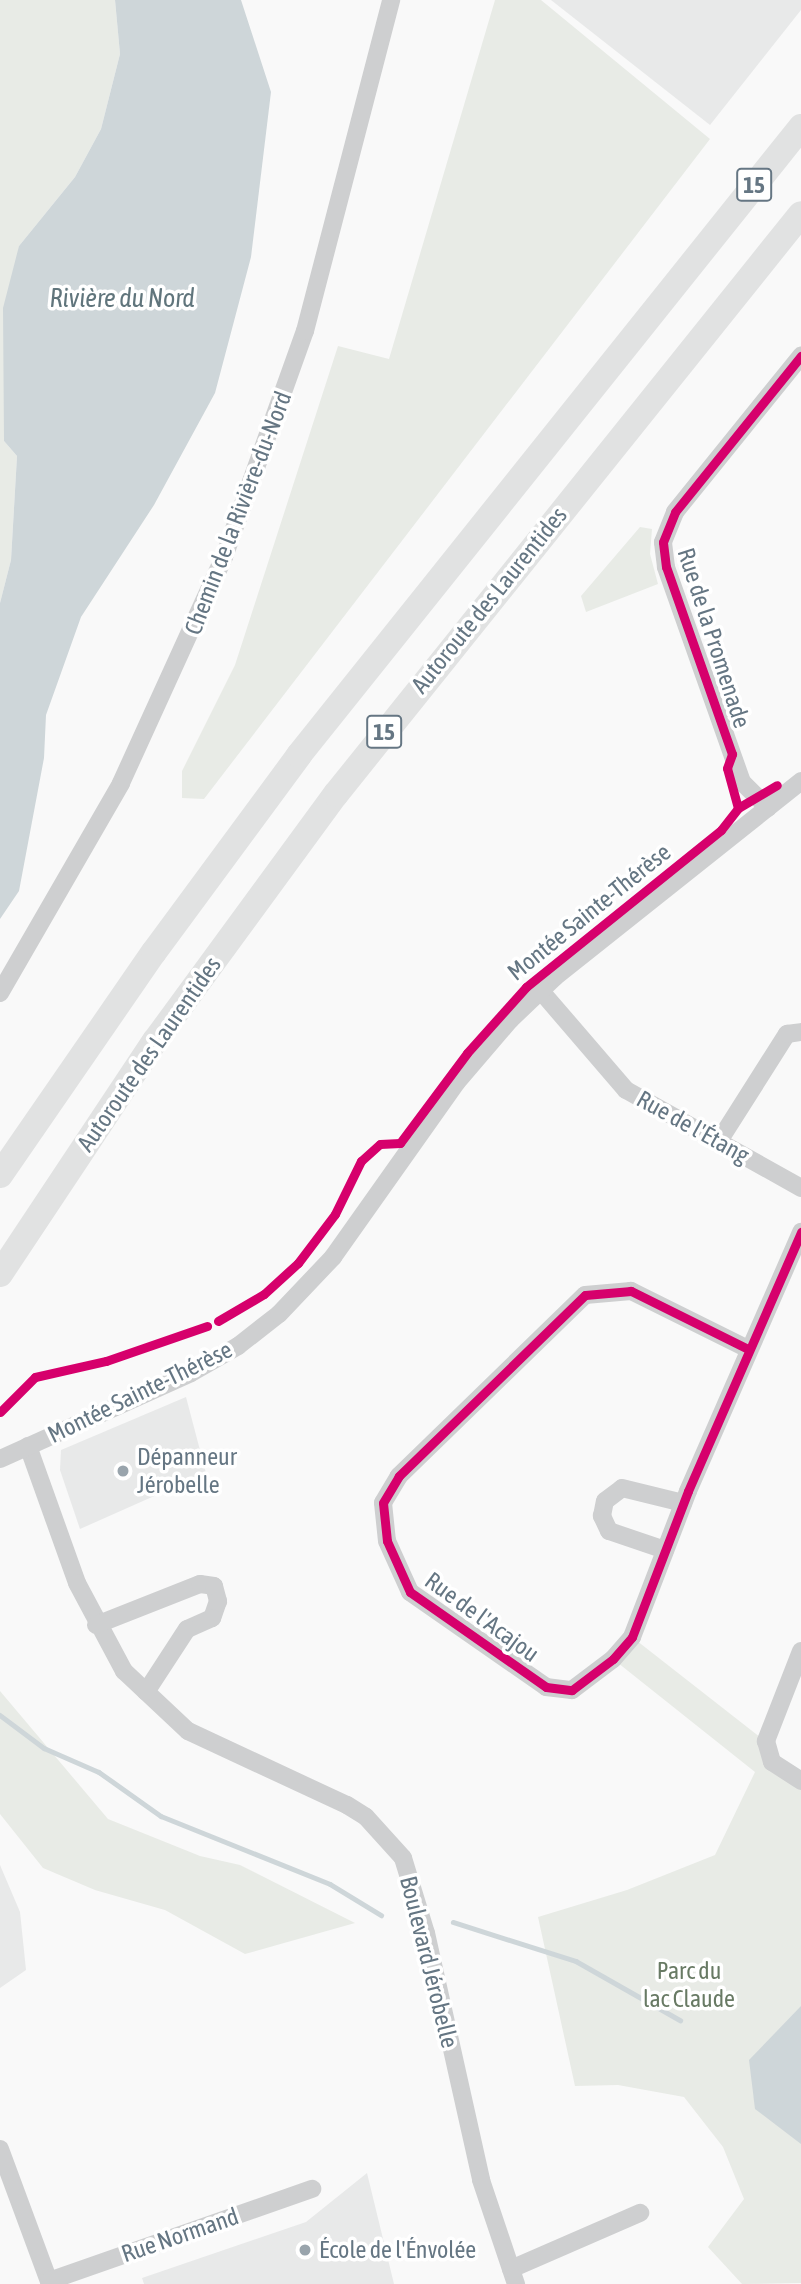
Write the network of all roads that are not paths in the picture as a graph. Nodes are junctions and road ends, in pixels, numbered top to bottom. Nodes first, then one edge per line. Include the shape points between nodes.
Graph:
1 (391, 0) edge
2 (801, 127) edge
3 (801, 214) edge
4 (801, 356) edge
5 (801, 781) edge
6 (768, 808) junction
7 (540, 990) junction
8 (0, 993) edge
9 (801, 1032) edge
10 (719, 1141) junction
11 (0, 1175) edge
12 (801, 1188) edge
13 (801, 1232) edge
14 (0, 1274) edge
15 (748, 1349) junction
16 (27, 1446) junction
17 (0, 1459) edge
18 (683, 1503) junction
19 (665, 1550) junction
20 (96, 1625) junction
21 (801, 1651) edge
22 (146, 1692) junction
23 (801, 1780) edge
24 (0, 2149) edge
25 (312, 2189) dead end
26 (640, 2213) dead end
27 (514, 2276) edge
28 (49, 2283) edge

1 - 8 street, Chemin de la Rivière-du-Nord via 308,321 233,533 121,783
2 - 11 highway, 15 via 299,755 146,963
3 - 14 highway, Autoroute des Laurentides / 15 via 336,794 155,1041
4 - 6 street, Rue de la Promenade via 675,512 663,542 666,567 742,782
5 - 6 street, Montée Sainte-Thérèse
6 - 7 street, Montée Sainte-Thérèse
7 - 10 street, Rue de l'Étang via 626,1090
7 - 16 street, Montée Sainte-Thérèse via 486,1047 333,1257 279,1314 200,1368
9 - 10 street via 787,1034
10 - 12 street, Rue de l'Étang
13 - 15 street, Rue de l'Acajou
15 - 18 street, Rue de l'Acajou
15 - 19 street, Rue de l'Acajou via 631,1291 585,1295 399,1476 383,1503 387,1541 410,1592 546,1687 572,1690 613,1659 632,1637
16 - 17 street, Montée Sainte-Thérèse
16 - 20 street, Boulevard Jérobelle
18 - 19 street, Rue de l'Acajou
18 - 19 street via 622,1488 605,1501 602,1516 609,1531
20 - 22 street, Boulevard Jérobelle via 124,1671
20 - 22 street via 200,1584 214,1586 218,1601 212,1618 187,1629
21 - 23 street via 765,1741 772,1762
22 - 27 street, Boulevard Jérobelle via 188,1731 219,1749 366,1817 402,1858 426,1933 481,2180
24 - 28 street
25 - 28 street, Rue Normand
26 - 27 street

